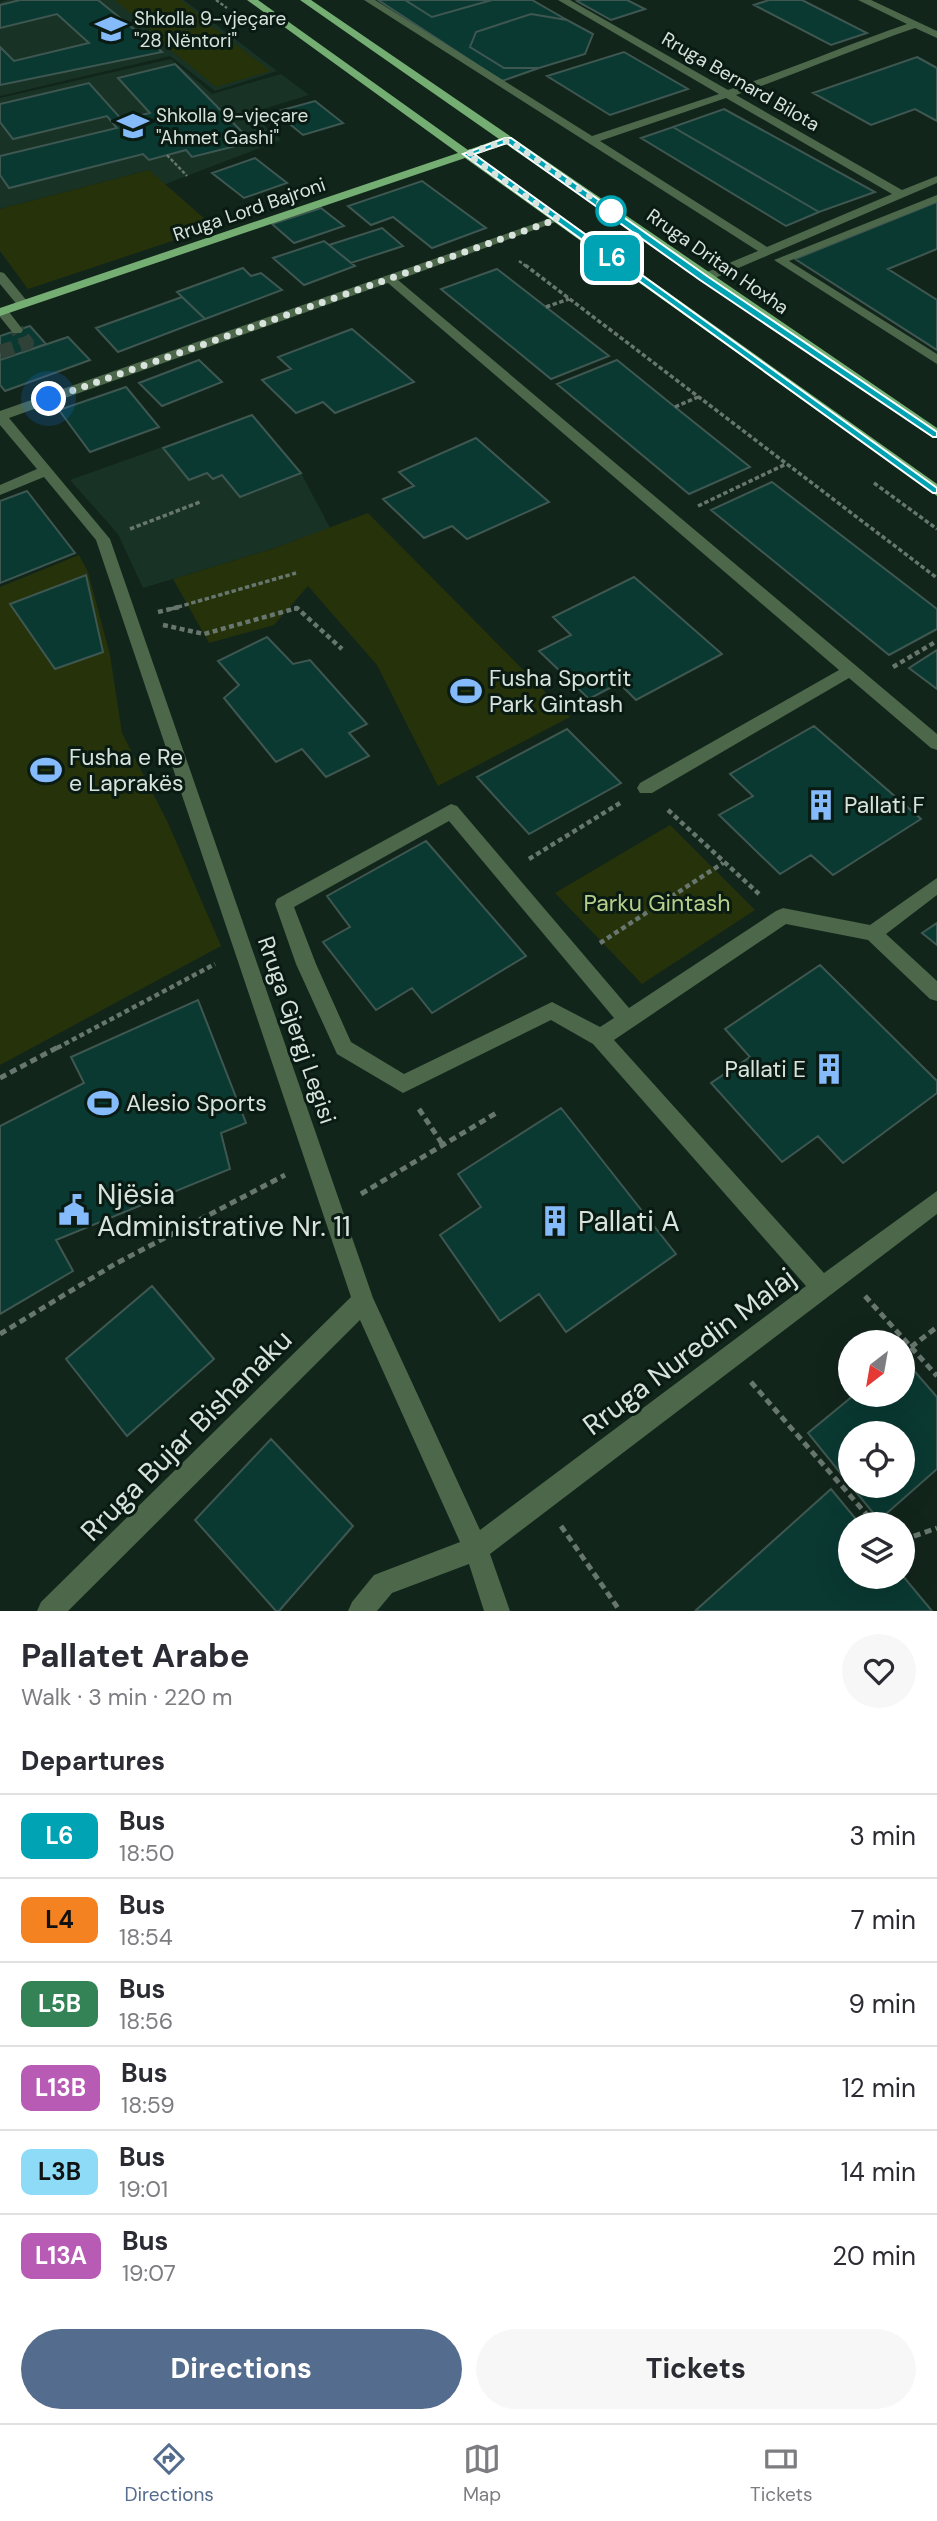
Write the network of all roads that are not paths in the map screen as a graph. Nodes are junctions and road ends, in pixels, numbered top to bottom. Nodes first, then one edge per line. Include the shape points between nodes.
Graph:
1 (252, 0) edge
2 (305, 0) edge
3 (369, 0) edge
4 (563, 0) edge
5 (863, 0) edge
6 (915, 25) junction
7 (935, 33) edge
8 (725, 95) junction
9 (508, 140) junction
10 (589, 141) junction
11 (467, 154) junction
12 (937, 178) edge
13 (901, 194) junction
14 (937, 198) edge
15 (558, 219) junction
16 (766, 251) junction
17 (0, 275) edge
18 (390, 278) junction
19 (704, 278) junction
20 (23, 304) junction
21 (1, 312) edge
22 (17, 330) dead end
23 (937, 360) edge
24 (0, 416) edge
25 (937, 434) edge
26 (46, 471) junction
27 (0, 490) edge
28 (937, 491) edge
29 (851, 670) junction
30 (937, 744) edge
31 (646, 788) road end
32 (937, 885) edge
33 (873, 933) junction
34 (937, 993) edge
35 (627, 1020) junction
36 (600, 1038) junction
37 (937, 1201) edge
38 (822, 1288) junction
39 (363, 1301) junction
40 (476, 1549) junction
41 (50, 1611) edge
42 (361, 1611) edge
43 (497, 1611) edge

1 - 11 main road
2 - 9 main road, Rruga Dritan Hoxha
3 - 10 street
4 - 8 street, Rruga Bernard Bilota
5 - 6 street
6 - 7 street
6 - 8 street
8 - 10 street
8 - 13 street, Rruga Bernard Bilota
9 - 11 main road, Rruga Lord Bajroni
9 - 19 main road, Rruga Dritan Hoxha
10 - 16 street
11 - 15 main road
11 - 20 main road, Rruga Lord Bajroni
12 - 13 street
13 - 16 street
14 - 23 street via 780,260
15 - 18 street
15 - 28 main road
16 - 19 street
17 - 20 street
18 - 24 street
18 - 29 street
19 - 25 main road, Rruga Dritan Hoxha
20 - 21 main road, Rruga Lord Bajroni
21 - 22 street
24 - 26 street, Rruga Gjergj Legisi
26 - 27 street
26 - 39 street, Rruga Gjergj Legisi via 103,540
29 - 30 street
29 - 31 street
32 - 33 street
33 - 34 street
33 - 35 street via 783,916
35 - 36 street
35 - 36 street, Rruga Gjergj Legisi via 451,811 284,904 344,1048 403,1084 552,1010
36 - 38 street
37 - 38 street, Rruga Nuredin Malaj
38 - 40 street, Rruga Nuredin Malaj
39 - 40 street, Rruga Gjergj Legisi
39 - 41 street, Rruga Bujar Bishanaku
40 - 42 street, Rruga Nuredin Malaj via 383,1584
40 - 43 street, Rruga Gjergj Legisi

